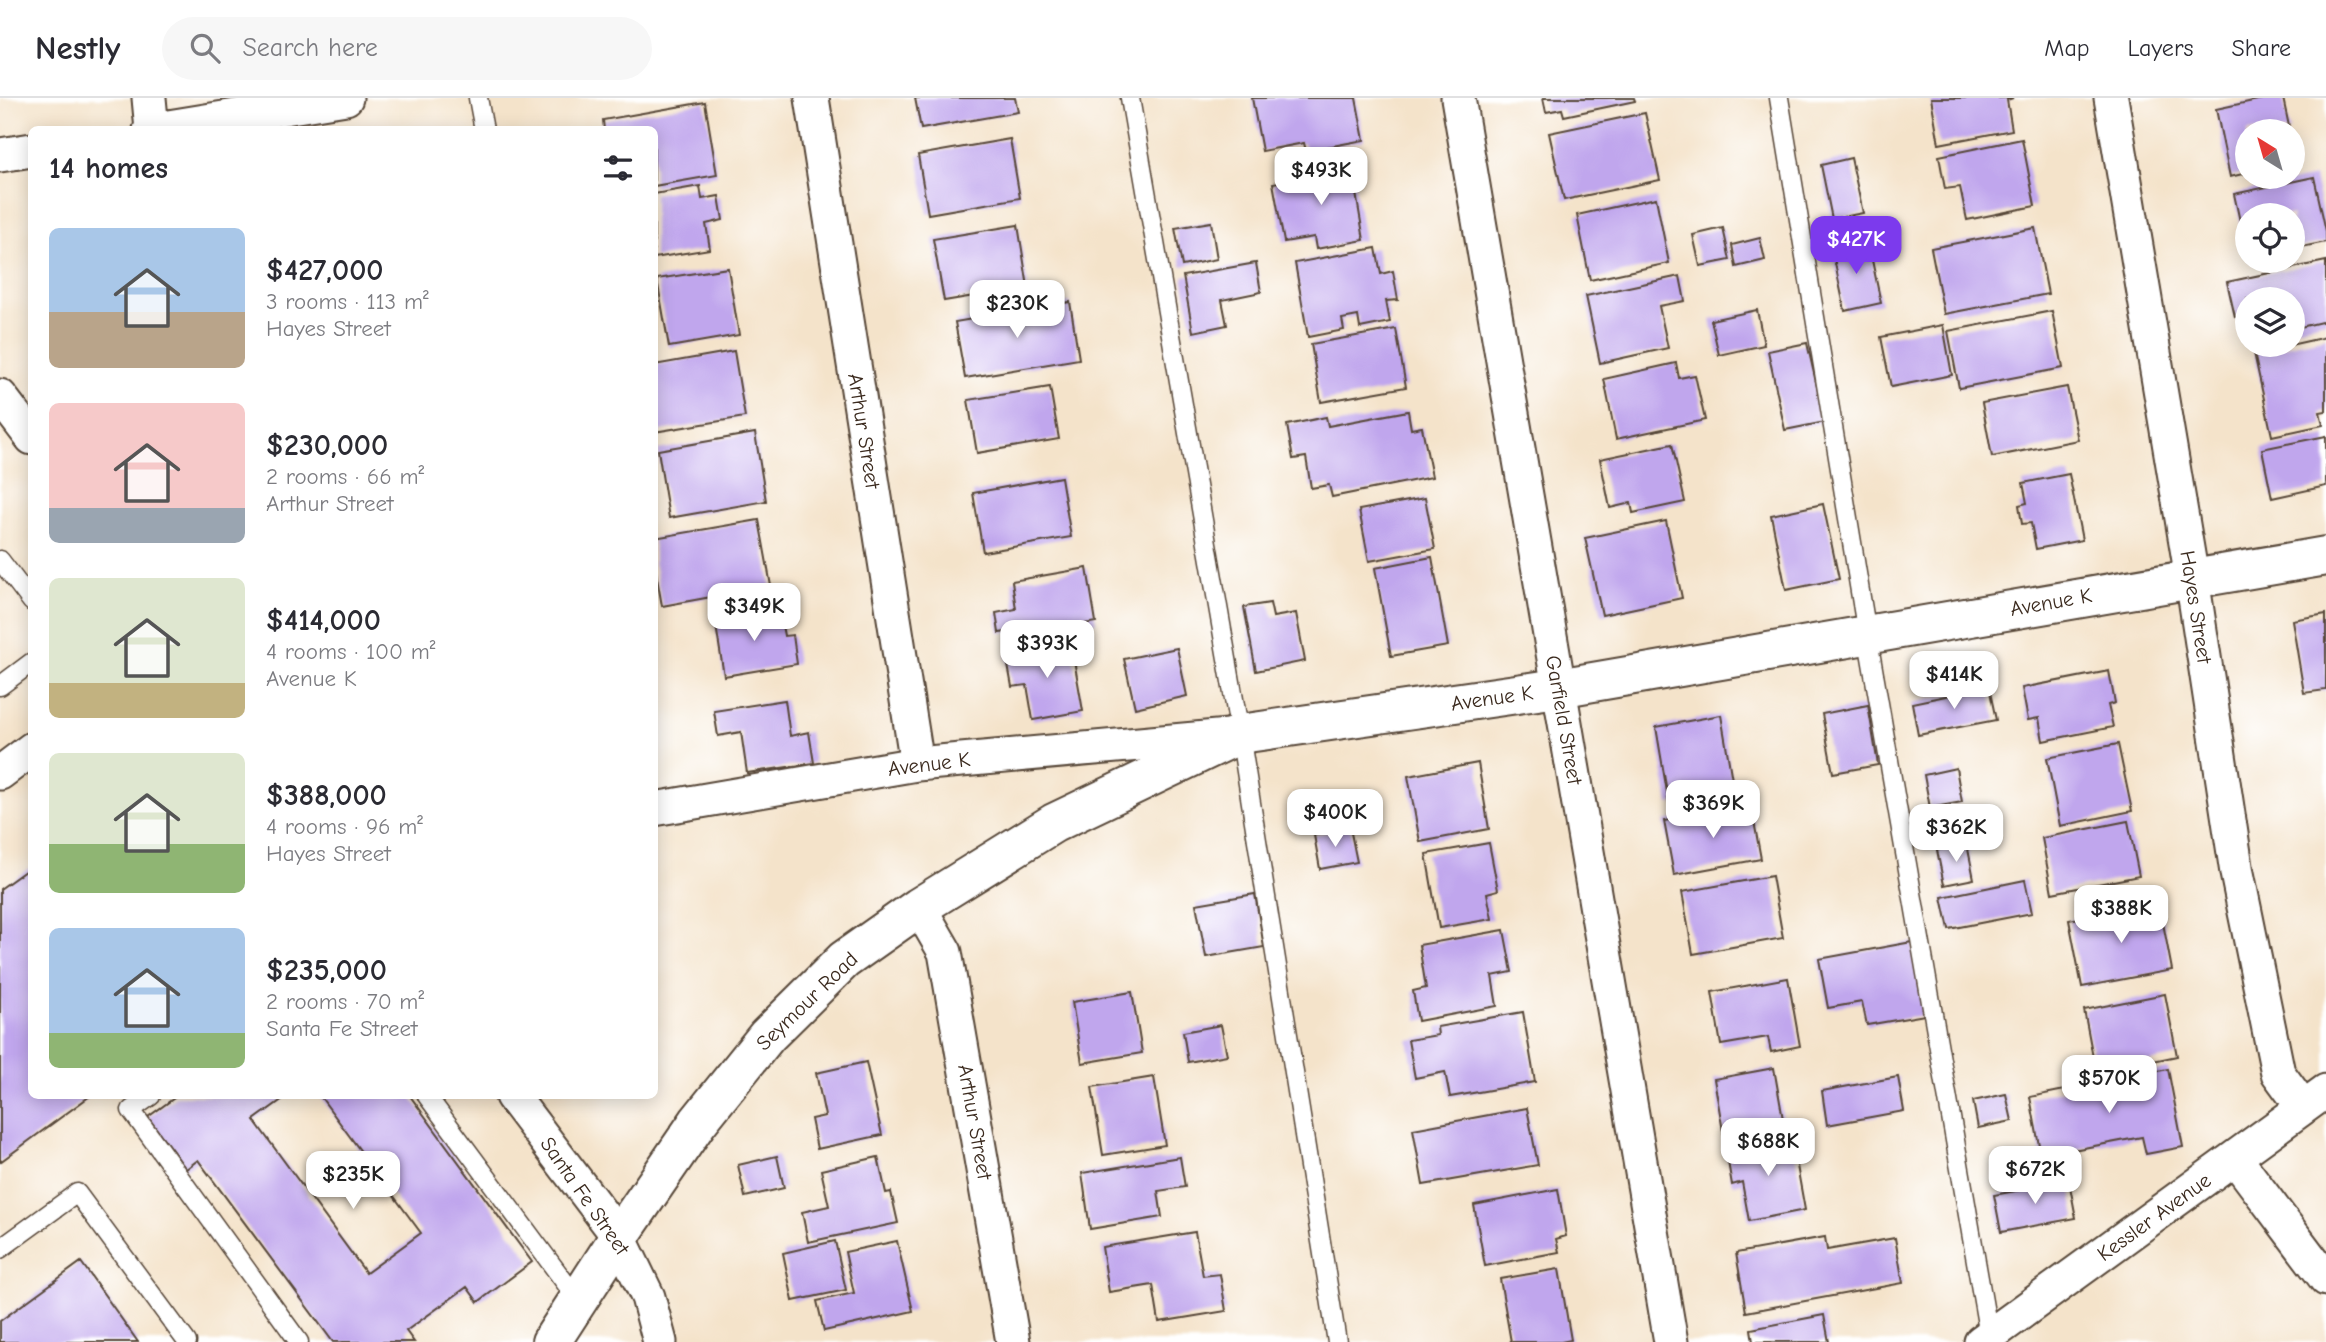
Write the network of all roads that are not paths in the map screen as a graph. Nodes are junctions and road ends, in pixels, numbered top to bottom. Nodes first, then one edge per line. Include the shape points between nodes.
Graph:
1 (149, 98) edge
2 (346, 98) edge
3 (478, 98) edge
4 (812, 98) edge
5 (1130, 98) edge
6 (1458, 98) edge
7 (1779, 98) edge
8 (2112, 98) edge
9 (151, 126) edge
10 (170, 126) edge
11 (483, 126) edge
12 (28, 150) edge
13 (0, 155) edge
14 (0, 396) edge
15 (28, 433) edge
16 (2326, 556) edge
17 (0, 560) edge
18 (2192, 578) junction
19 (28, 597) edge
20 (1867, 634) junction
21 (28, 665) edge
22 (0, 686) edge
23 (1558, 688) junction
24 (1240, 734) junction
25 (28, 752) edge
26 (917, 764) junction
27 (0, 773) edge
28 (658, 808) edge
29 (919, 907) junction
30 (147, 1099) edge
31 (429, 1099) edge
32 (514, 1099) edge
33 (2315, 1099) edge
34 (2235, 1158) junction
35 (619, 1237) junction
36 (0, 1250) edge
37 (2326, 1279) edge
38 (578, 1300) junction
39 (1985, 1339) edge
40 (187, 1342) edge
41 (299, 1342) edge
42 (551, 1342) edge
43 (660, 1342) edge
44 (1013, 1342) edge
45 (1337, 1342) edge
46 (1671, 1342) edge

1 - 9 street
2 - 10 street
3 - 11 lane
4 - 26 street, Arthur Street
5 - 24 lane
6 - 23 street, Garfield Street
7 - 20 lane
8 - 18 street, Hayes Street
12 - 13 street
14 - 15 street
16 - 18 street, Avenue K
17 - 19 lane
18 - 20 street, Avenue K
18 - 33 street, Hayes Street via 2236,873 2278,1073
20 - 23 street, Avenue K
20 - 39 lane
21 - 22 lane
23 - 24 street, Avenue K
23 - 46 street, Garfield Street
24 - 26 street, Avenue K
24 - 29 street, Seymour Road via 1054,823
24 - 45 lane
25 - 27 street
26 - 28 street, Avenue K
29 - 35 street, Seymour Road via 844,960 767,1036 698,1122
29 - 44 street, Arthur Street via 945,952
30 - 41 lane via 131,1110
31 - 38 lane
32 - 35 street, Santa Fe Street
33 - 34 street, Kessler Avenue
34 - 37 street
34 - 39 street, Kessler Avenue
35 - 38 street, Seymour Road
35 - 43 street, Santa Fe Street via 648,1297
36 - 40 lane via 76,1193
38 - 42 street, Seymour Road

